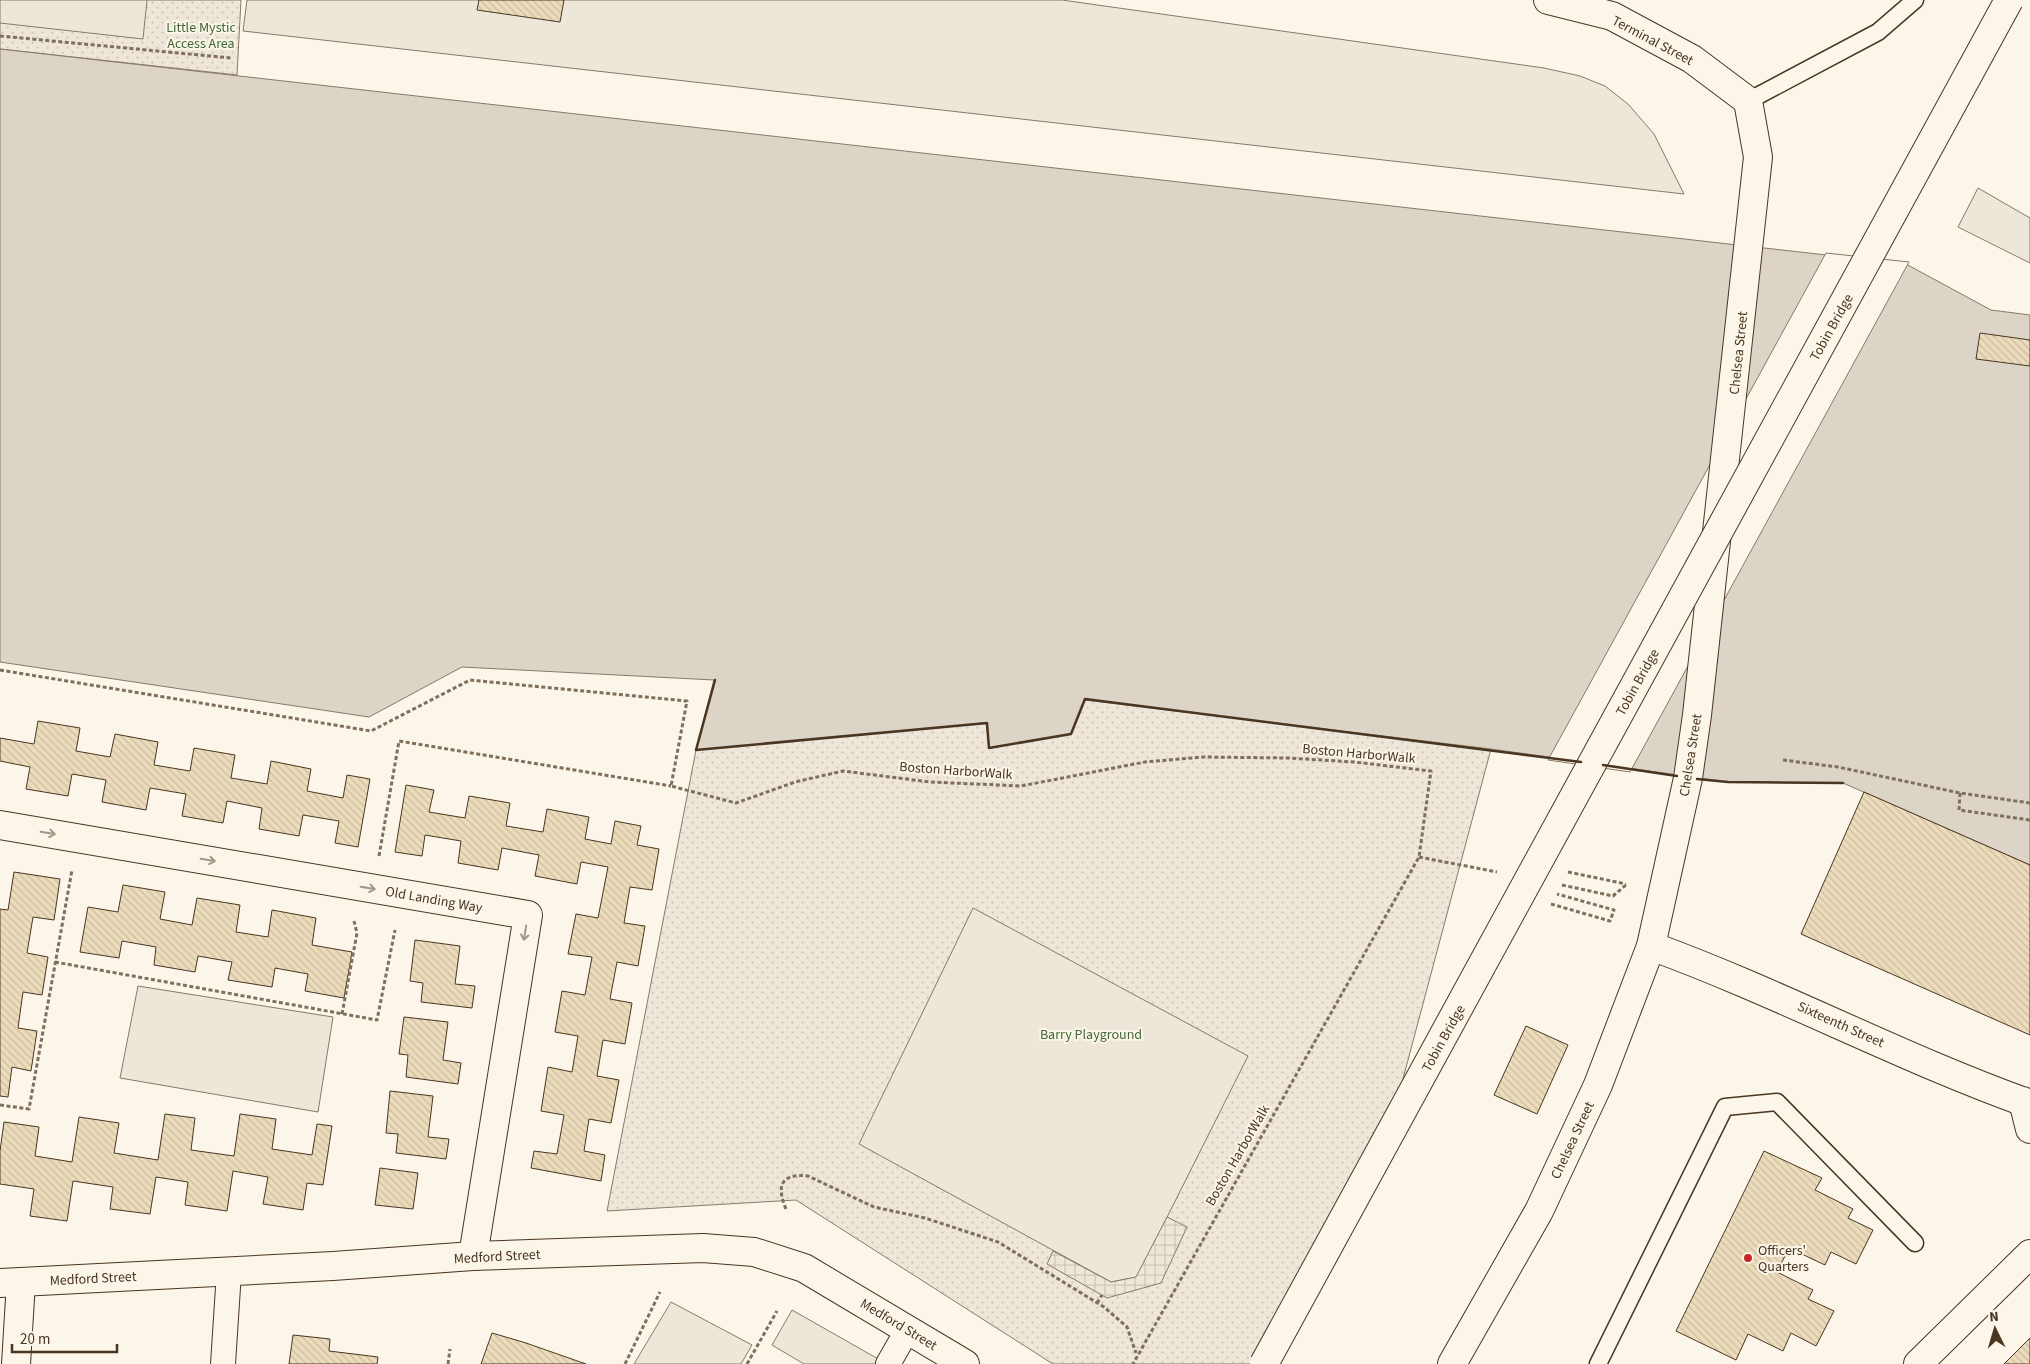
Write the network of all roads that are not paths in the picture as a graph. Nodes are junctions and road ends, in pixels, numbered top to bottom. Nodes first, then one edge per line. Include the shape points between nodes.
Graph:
1 (1548, 0) edge
2 (1915, 0) edge
3 (2009, 0) edge
4 (1748, 101) junction
5 (0, 825) edge
6 (1651, 946) junction
7 (2026, 1102) edge
8 (2030, 1129) edge
9 (1915, 1243) dead end
10 (2030, 1254) edge
11 (474, 1256) junction
12 (229, 1272) junction
13 (10, 1283) edge
14 (908, 1329) junction
15 (1460, 1361) edge
16 (16, 1364) edge
17 (223, 1364) edge
18 (888, 1364) edge
19 (965, 1364) edge
20 (1265, 1364) edge
21 (1598, 1364) edge
22 (1918, 1364) edge

1 - 4 main road, Terminal Street via 1612,16 1692,59
2 - 4 lane via 1878,32
3 - 20 main road, Tobin Bridge, bridge
4 - 6 main road, Chelsea Street, bridge via 1758,157 1706,642 1688,778
5 -> 11 main road, Old Landing Way via 528,915
6 - 7 main road, Sixteenth Street
6 - 15 main road, Chelsea Street via 1598,1085 1539,1211
7 - 8 main road
9 - 21 lane via 1777,1102 1725,1107
10 - 22 main road
11 - 12 main road, Medford Street
11 - 14 main road, Medford Street via 703,1248 754,1252 804,1268
12 - 13 main road, Medford Street
12 - 17 street
13 - 16 main road
14 - 18 street
14 - 19 main road, Medford Street

